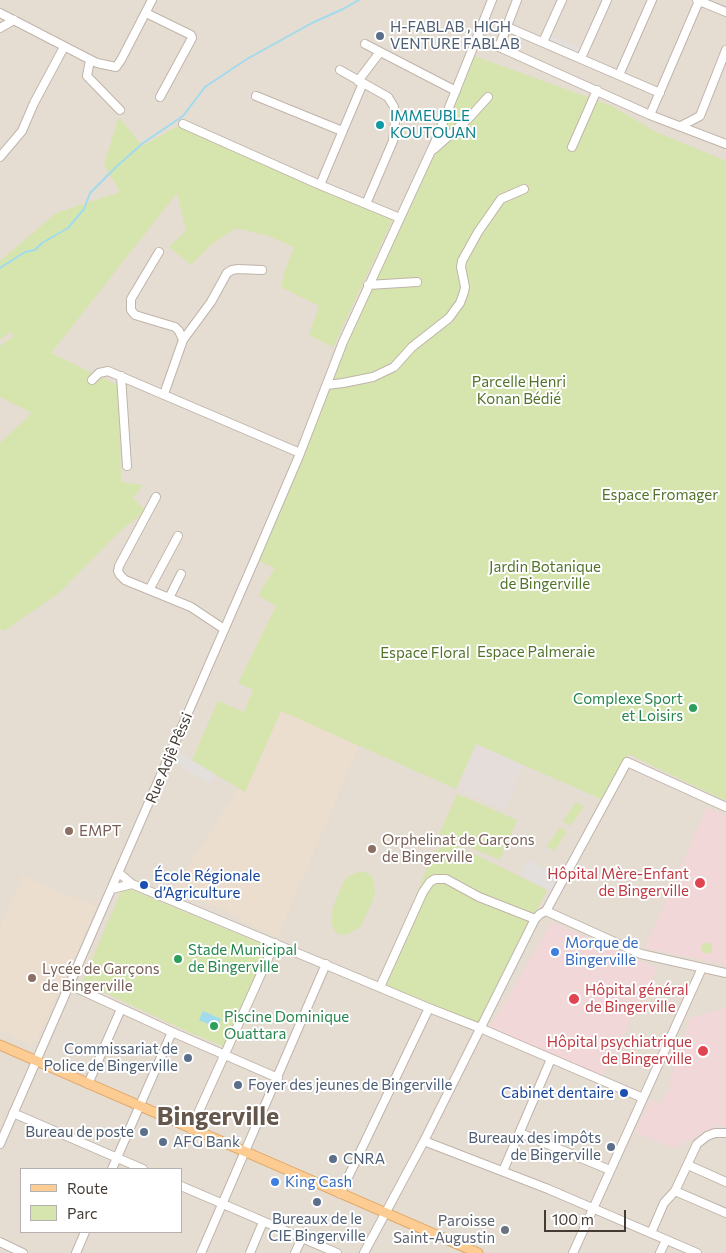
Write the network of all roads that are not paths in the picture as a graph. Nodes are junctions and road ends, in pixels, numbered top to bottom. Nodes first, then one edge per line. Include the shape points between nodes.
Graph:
1 (152, 0) edge
2 (492, 0) edge
3 (517, 0) edge
4 (562, 0) edge
5 (607, 0) edge
6 (652, 0) edge
7 (698, 0) edge
8 (726, 12) edge
9 (0, 13) edge
10 (146, 13) junction
11 (14, 20) junction
12 (507, 27) junction
13 (0, 28) edge
14 (477, 37) junction
15 (543, 42) junction
16 (365, 44) dead end
17 (64, 47) junction
18 (499, 47) junction
19 (726, 50) edge
20 (380, 52) junction
21 (581, 58) junction
22 (90, 60) junction
23 (340, 70) dead end
24 (619, 75) junction
25 (360, 82) junction
26 (597, 90) junction
27 (456, 91) junction
28 (660, 93) junction
29 (256, 96) dead end
30 (160, 97) dead end
31 (488, 97) dead end
32 (120, 110) dead end
33 (650, 115) junction
34 (184, 124) dead end
35 (681, 126) junction
36 (342, 131) junction
37 (726, 144) edge
38 (572, 147) dead end
39 (431, 152) junction
40 (0, 157) edge
41 (320, 185) junction
42 (524, 189) dead end
43 (366, 204) junction
44 (400, 218) junction
45 (159, 252) dead end
46 (262, 270) dead end
47 (417, 282) dead end
48 (368, 285) junction
49 (183, 340) junction
50 (121, 376) junction
51 (92, 380) dead end
52 (326, 384) junction
53 (164, 394) junction
54 (300, 453) junction
55 (127, 466) dead end
56 (156, 497) dead end
57 (178, 536) dead end
58 (181, 574) dead end
59 (150, 590) junction
60 (169, 598) junction
61 (224, 629) junction
62 (726, 807) edge
63 (119, 873) junction
64 (132, 884) junction
65 (112, 889) junction
66 (546, 911) junction
67 (535, 919) junction
68 (275, 943) junction
69 (326, 964) junction
70 (702, 968) junction
71 (726, 973) edge
72 (70, 984) junction
73 (380, 987) junction
74 (121, 1008) junction
75 (429, 1008) junction
76 (480, 1028) junction
77 (172, 1032) junction
78 (0, 1046) edge
79 (225, 1055) junction
80 (551, 1059) junction
81 (36, 1062) junction
82 (278, 1078) junction
83 (88, 1084) junction
84 (643, 1098) junction
85 (140, 1107) junction
86 (13, 1113) junction
87 (191, 1129) junction
88 (520, 1133) junction
89 (726, 1133) edge
90 (424, 1141) junction
91 (0, 1144) edge
92 (245, 1153) junction
93 (118, 1158) junction
94 (688, 1164) junction
95 (113, 1168) edge
96 (141, 1168) edge
97 (610, 1170) junction
98 (503, 1171) junction
99 (726, 1182) edge
100 (182, 1186) edge
101 (674, 1191) junction
102 (340, 1194) junction
103 (223, 1205) junction
104 (593, 1208) junction
105 (386, 1213) junction
106 (726, 1213) edge
107 (263, 1222) junction
108 (85, 1233) edge
109 (651, 1234) junction
110 (302, 1238) junction
111 (666, 1240) junction
112 (0, 1242) edge
113 (24, 1253) edge
114 (76, 1253) edge
115 (201, 1253) edge
116 (250, 1253) edge
117 (295, 1253) edge
118 (337, 1253) edge
119 (364, 1253) edge
120 (478, 1253) edge
121 (573, 1253) edge
122 (660, 1253) edge
123 (696, 1253) edge

1 - 10 street
2 - 14 street, Rue Adjê Pêssi
3 - 12 street
4 - 15 street
5 - 21 street
6 - 24 street
7 - 8 street
7 - 28 street
9 - 11 street
10 - 22 street via 116,67
10 - 30 street via 192,38
11 - 13 street
11 - 17 street
12 - 15 street
12 - 18 street
14 - 18 street
14 - 27 street, Rue Adjê Pêssi
15 - 21 street
16 - 20 street
17 - 22 street
17 - 40 street via 22,131
18 - 26 street
19 - 35 street via 700,116
20 - 25 street
20 - 27 street
21 - 24 street
22 - 32 street via 87,76
23 - 25 street
24 - 28 street
25 - 36 street
25 - 43 street via 392,101 395,122 393,141
26 - 33 street
26 - 38 street
27 - 39 street, Rue Adjê Pêssi
28 - 33 street
29 - 36 street
31 - 39 street
33 - 35 street
34 - 41 street
35 - 37 street
36 - 41 street
39 - 44 street, Rue Adjê Pêssi
41 - 43 street
42 - 52 street via 501,199 478,232 462,261 464,292 449,318 412,347 394,367 373,377
43 - 44 street
44 - 48 street, Rue Adjê Pêssi
45 - 49 street via 131,299 131,310 135,315 175,327
46 - 49 street via 238,268 227,274
47 - 48 street
48 - 52 street, Rue Adjê Pêssi
49 - 53 street
50 - 51 street via 103,371
50 - 53 street
50 - 55 street
52 - 54 street, Rue Adjê Pêssi
53 - 54 street
54 - 61 street, Rue Adjê Pêssi
56 - 59 street via 118,571 125,580
57 - 59 street
58 - 60 street
59 - 60 street
60 - 61 street
61 - 63 street, Rue Adjê Pêssi
62 - 66 street via 627,762
63 - 64 street
63 - 65 street, Rue Adjê Pêssi
64 - 65 street
64 - 68 street
65 - 72 street, Rue Adjê Pêssi
66 - 67 street
66 - 70 street via 641,954
67 - 73 street via 446,879 435,879 423,892
67 - 76 street
68 - 69 street
68 - 79 street
69 - 73 street
69 - 82 street
70 - 71 street
70 - 84 street
72 - 74 street
72 - 81 street, Rue Adjê Pêssi
73 - 75 street
74 - 77 street
74 - 83 street
75 - 76 street
75 - 102 street
76 - 80 street
76 - 90 street
77 - 79 street
77 - 85 street
78 - 81 main road
79 - 82 street
79 - 87 street
80 - 84 street
80 - 88 street
81 - 83 main road
81 - 86 street, Rue Adjê Pêssi
82 - 92 street
83 - 85 main road
84 - 97 street
85 - 87 main road
85 - 93 street
86 - 91 street, Rue Adjê Pêssi
86 - 93 street
87 - 92 main road
88 - 97 street
88 - 98 street
89 - 94 street via 715,1133 702,1139
90 - 98 street
90 - 105 street
92 - 102 main road
92 - 103 street
93 - 95 street
93 - 96 street
94 - 99 street
94 - 101 street
97 - 104 street
98 - 104 street
100 - 103 street
101 - 106 street
101 - 109 street via 664,1203
102 - 105 main road
103 - 107 street
103 - 115 street
104 - 109 street
104 - 121 street
105 - 119 street
105 - 120 main road
107 - 110 street
107 - 116 street
108 - 114 street
109 - 111 street
110 - 117 street
110 - 118 street
111 - 122 street
111 - 123 street
112 - 113 street

